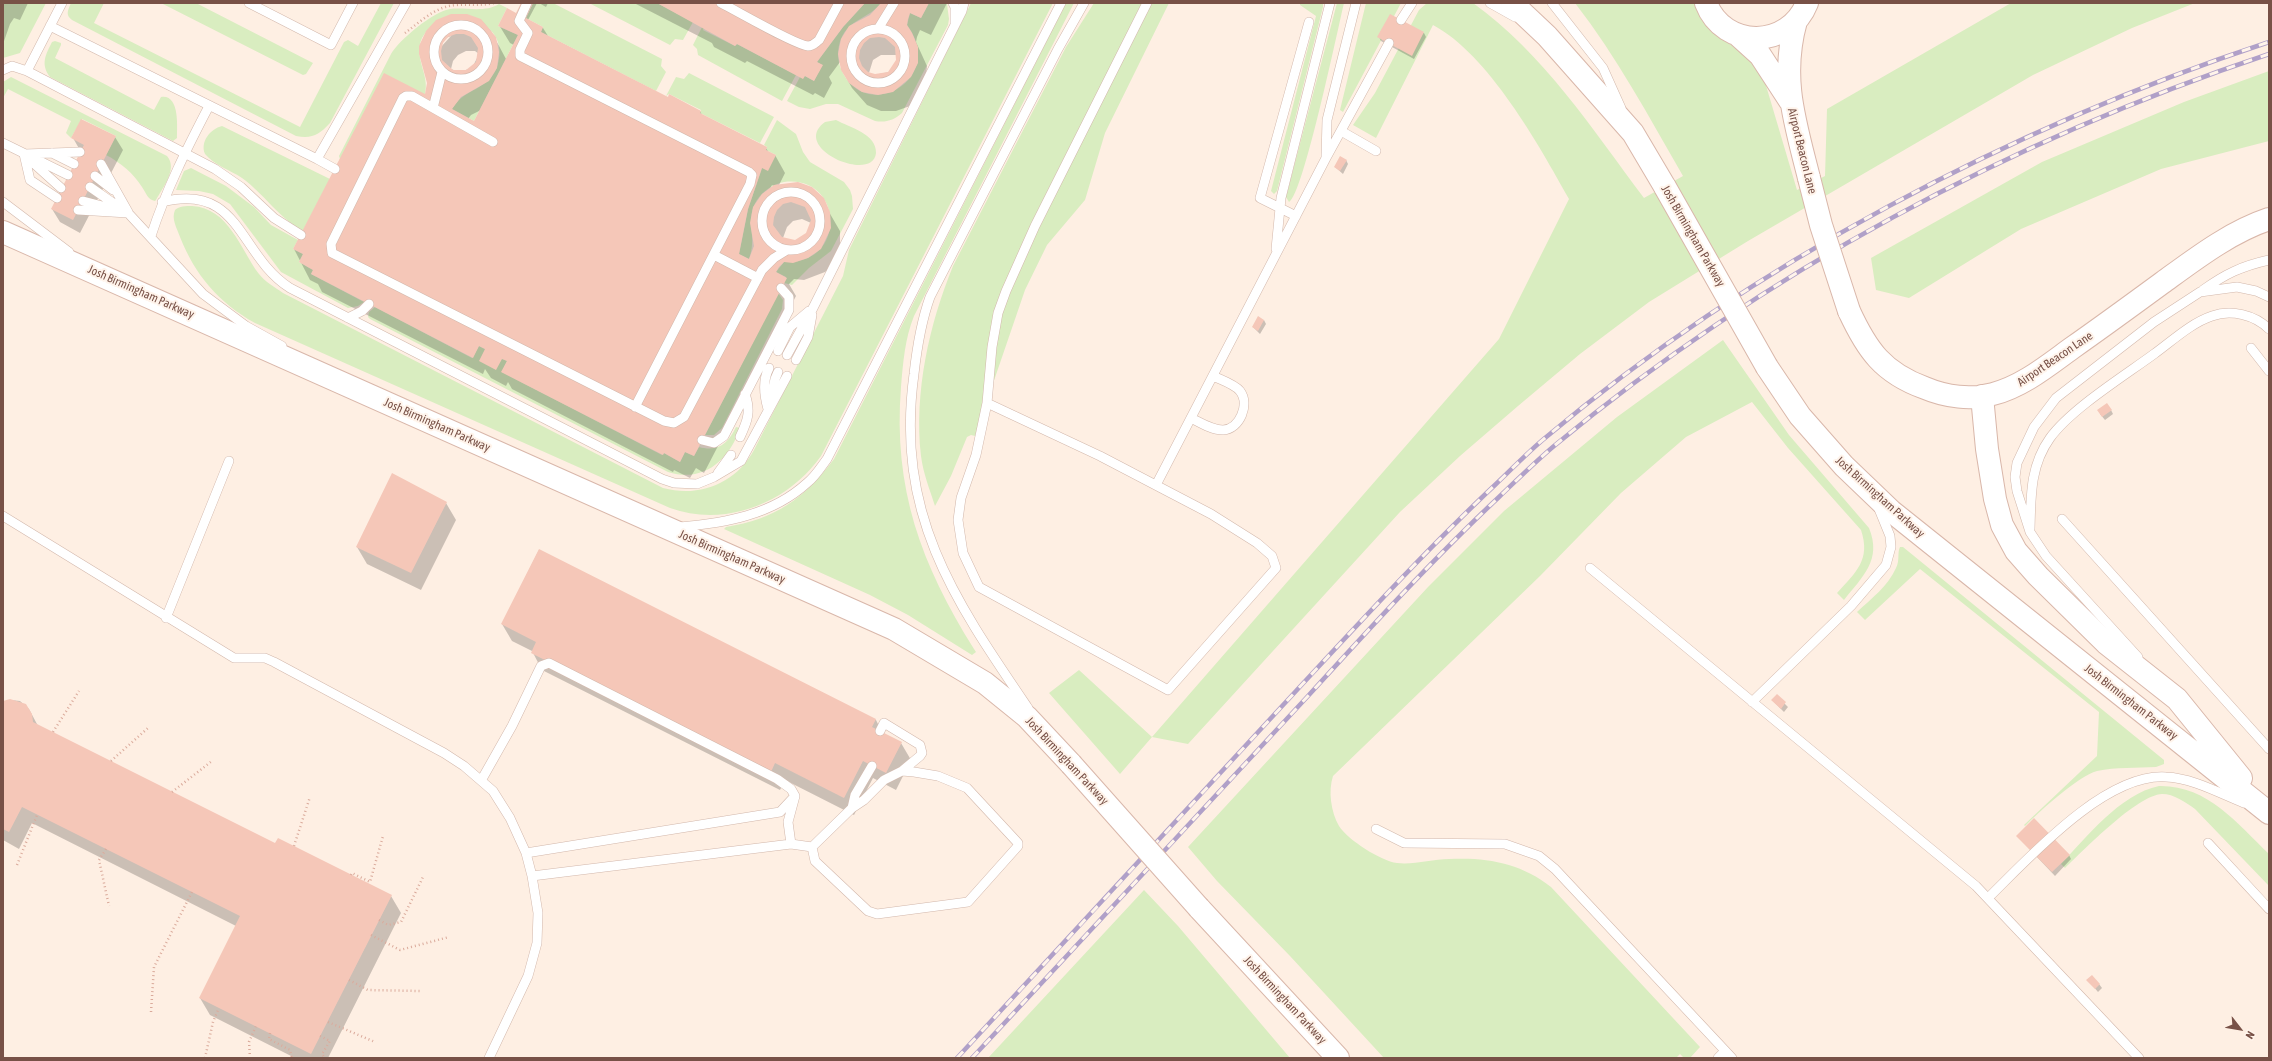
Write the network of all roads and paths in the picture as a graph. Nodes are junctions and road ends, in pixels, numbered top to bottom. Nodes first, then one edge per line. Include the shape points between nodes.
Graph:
1 (62, 3) edge
2 (249, 3) edge
3 (353, 3) edge
4 (406, 3) edge
5 (494, 3) edge
6 (527, 3) edge
7 (721, 3) edge
8 (839, 3) edge
9 (894, 3) edge
10 (952, 3) edge
11 (964, 3) edge
12 (1061, 3) edge
13 (1084, 3) edge
14 (1147, 3) edge
15 (1330, 3) edge
16 (1356, 3) edge
17 (1412, 3) edge
18 (1490, 3) edge
19 (1512, 3) edge
20 (1552, 3) edge
21 (1706, 3) edge
22 (1807, 3) edge
23 (1401, 20) dead end
24 (1796, 21) junction
25 (1309, 22) dead end
26 (50, 26) junction
27 (955, 26) junction
28 (878, 29) junction
29 (403, 34) dead end
30 (1547, 36) junction
31 (1739, 36) junction
32 (1389, 44) dead end
33 (3, 70) edge
34 (27, 70) junction
35 (442, 72) junction
36 (1790, 101) junction
37 (209, 106) junction
38 (433, 108) junction
39 (1341, 131) junction
40 (1633, 133) junction
41 (493, 142) dead end
42 (3, 143) edge
43 (1376, 151) dead end
44 (80, 152) dead end
45 (51, 153) junction
46 (184, 153) junction
47 (24, 154) junction
48 (1326, 158) junction
49 (317, 159) junction
50 (74, 164) dead end
51 (101, 164) dead end
52 (335, 169) dead end
53 (68, 175) dead end
54 (95, 176) dead end
55 (90, 187) dead end
56 (61, 188) dead end
57 (117, 192) junction
58 (57, 198) dead end
59 (83, 201) dead end
60 (3, 202) edge
61 (162, 202) junction
62 (1280, 208) junction
63 (78, 210) dead end
64 (129, 214) junction
65 (1296, 216) junction
66 (2269, 219) edge
67 (3, 232) edge
68 (301, 235) dead end
69 (151, 236) junction
70 (787, 250) junction
71 (1276, 254) junction
72 (714, 255) junction
73 (2269, 260) edge
74 (95, 272) junction
75 (758, 278) junction
76 (781, 288) dead end
77 (2200, 292) junction
78 (2269, 297) edge
79 (369, 304) dead end
80 (813, 308) junction
81 (348, 318) junction
82 (2269, 329) edge
83 (2251, 348) dead end
84 (778, 350) dead end
85 (787, 356) dead end
86 (796, 360) dead end
87 (769, 368) dead end
88 (2269, 371) edge
89 (778, 372) dead end
90 (325, 374) junction
91 (787, 376) dead end
92 (1213, 376) junction
93 (745, 394) junction
94 (1982, 396) junction
95 (987, 403) junction
96 (636, 407) junction
97 (768, 408) junction
98 (1192, 418) junction
99 (740, 437) dead end
100 (702, 440) dead end
101 (731, 455) dead end
102 (229, 461) dead end
103 (714, 477) junction
104 (1156, 485) junction
105 (1869, 490) junction
106 (3, 516) edge
107 (2062, 518) dead end
108 (669, 528) junction
109 (2030, 532) junction
110 (1590, 568) dead end
111 (166, 618) junction
112 (79, 691) dead end
113 (2177, 699) junction
114 (1752, 702) junction
115 (148, 728) dead end
116 (880, 731) dead end
117 (53, 732) dead end
118 (1053, 743) junction
119 (2269, 749) edge
120 (111, 761) dead end
121 (212, 762) dead end
122 (872, 766) dead end
123 (902, 772) junction
124 (482, 779) junction
125 (172, 792) dead end
126 (795, 796) junction
127 (310, 797) dead end
128 (852, 808) junction
129 (780, 812) junction
130 (2269, 813) edge
131 (38, 815) dead end
132 (788, 822) junction
133 (1376, 829) dead end
134 (382, 836) dead end
135 (2208, 843) dead end
136 (792, 844) junction
137 (294, 846) dead end
138 (812, 847) junction
139 (106, 849) dead end
140 (526, 853) junction
141 (17, 865) dead end
142 (351, 875) dead end
143 (424, 875) dead end
144 (532, 876) junction
145 (192, 892) dead end
146 (1988, 898) junction
147 (109, 906) dead end
148 (2269, 909) edge
149 (379, 920) dead end
150 (371, 935) dead end
151 (449, 937) dead end
152 (349, 980) dead end
153 (420, 991) dead end
154 (219, 1008) dead end
155 (151, 1012) dead end
156 (328, 1022) dead end
157 (256, 1026) dead end
158 (270, 1034) dead end
159 (320, 1036) dead end
160 (375, 1042) dead end
161 (1729, 1054) edge
162 (205, 1058) edge
163 (250, 1058) edge
164 (292, 1058) edge
165 (325, 1058) edge
166 (489, 1058) edge
167 (1338, 1058) edge
168 (1718, 1058) edge
169 (2139, 1058) edge

1 - 26 lane
2 - 3 lane via 331,45
4 - 49 lane
5 - 29 path via 483,6 456,5 437,10
6 - 72 lane via 519,21 528,33 520,56 751,173 750,184
7 - 8 lane via 808,46 819,40
9 - 28 lane
10 - 27 lane via 955,7
11 - 27 lane
12 - 108 lane via 827,459 808,483 778,504 741,518 708,525
13 - 118 lane via 1058,48 930,297 920,328 910,424 917,498 938,563 967,616
14 - 95 lane via 1035,226 1006,291 998,313 992,347
15 - 62 lane
16 - 48 lane via 1327,120
17 - 23 lane
18 - 30 lane
19 - 30 main road, Josh Birmingham Parkway
20 - 40 lane via 1603,68
21 - 31 main road, Airport Beacon Lane via 1719,23
22 - 24 main road
24 - 31 main road via 1784,31 1770,37 1754,39
24 - 36 main road, Airport Beacon Lane via 1790,45
25 - 62 lane via 1260,198
26 - 34 lane
26 - 37 lane
27 - 80 lane
28 - 28 lane via 865,32 858,38 851,54 852,64 862,78 879,83 896,77 902,69 905,56 898,38 887,30
30 - 40 main road, Josh Birmingham Parkway
31 - 36 main road, Airport Beacon Lane via 1760,55
32 - 39 lane
33 - 34 lane via 12,66
34 - 46 lane
35 - 35 lane via 454,79 464,80 480,72 488,56 485,39 480,32 464,24 455,25 440,34 433,51
35 - 38 lane
36 - 94 main road, Airport Beacon Lane, bridge via 1821,225 1850,311 1862,338 1873,354 1893,373 1951,396
37 - 46 lane
37 - 49 lane
38 - 41 lane
38 - 96 lane via 409,95 403,98 331,244 332,253
39 - 43 lane
39 - 48 lane
40 - 105 main road, Josh Birmingham Parkway, bridge via 1767,366 1800,416
42 - 47 lane
44 - 45 lane
45 - 47 lane
45 - 50 lane
46 - 61 lane
46 - 68 lane via 241,187 274,218
47 - 53 lane
47 - 56 lane
47 - 58 lane via 30,180
48 - 65 lane
49 - 52 lane
51 - 57 lane
54 - 57 lane
55 - 64 lane
57 - 64 lane
59 - 64 lane
60 - 74 lane
61 - 69 lane
61 - 81 lane via 186,198 200,199 223,209 277,280
62 - 65 lane
62 - 71 lane
63 - 64 lane
64 - 69 lane
65 - 71 lane
66 - 94 main road, Airport Beacon Lane via 2226,240 2196,259 2031,378
67 - 74 main road, Josh Birmingham Parkway
69 - 90 lane via 203,294 218,306
70 - 70 lane via 805,247 812,241 820,224 816,206 802,193 792,191 774,196 765,208 761,223 769,241
70 - 75 lane via 766,265
71 - 92 lane
72 - 75 lane
72 - 96 lane
73 - 77 lane via 2245,265 2222,276
74 - 90 main road, Josh Birmingham Parkway
75 - 96 lane via 684,417 678,422 670,422
76 - 93 lane via 789,297 788,310
77 - 78 lane via 2237,287
77 - 109 lane via 2154,322 2108,357 2056,398 2044,412 2024,445 2015,477
79 - 81 lane
80 - 84 lane via 790,326
80 - 85 lane
80 - 86 lane via 808,337
81 - 103 lane via 662,479 697,484
82 - 109 lane via 2248,316 2236,314 2224,313 2198,322 2097,396 2061,426 2041,453 2032,479
83 - 88 lane
87 - 97 lane via 765,374 764,395
89 - 97 lane
90 - 108 main road, Josh Birmingham Parkway
91 - 97 lane
92 - 98 lane
92 - 98 lane via 1241,393 1244,407 1241,417 1225,430 1213,428
93 - 99 lane via 749,406 748,415
93 - 100 lane via 719,440 714,443
94 - 113 main road via 1995,499 2002,525 2016,551 2106,643
95 - 104 lane
95 - 104 lane via 976,455 961,498 958,520 963,553 979,587 1168,690 1276,568 1272,556 1257,543 1211,514
97 - 103 lane via 740,461
98 - 104 lane
101 - 103 lane
102 - 111 lane
105 - 114 lane via 1890,536 1891,547 1886,564 1851,606
105 - 130 main road, Josh Birmingham Parkway via 1940,550
106 - 111 lane
107 - 119 lane
108 - 118 main road, Josh Birmingham Parkway via 894,629 985,683 1027,717
109 - 113 lane via 2046,556
110 - 114 lane
111 - 124 lane via 234,658 256,657 269,660 444,753
112 - 117 path
113 - 130 main road
114 - 146 lane via 1939,854
115 - 120 path
116 - 123 lane via 884,723 920,745 920,756
118 - 167 main road, Josh Birmingham Parkway, bridge via 1199,908
121 - 125 path
122 - 128 lane via 855,795
123 - 128 lane via 884,780
123 - 138 lane via 938,776 967,788 1017,840 1018,846 968,902 872,914 815,861
124 - 126 lane via 512,726 541,666 549,663 777,779 791,788
124 - 140 lane via 503,805
126 - 129 lane
126 - 132 lane
127 - 137 path
128 - 138 lane
129 - 132 lane
129 - 140 lane
130 - 146 lane via 2179,779 2166,777 2138,780 2110,792 2057,832
131 - 141 path
132 - 136 lane
133 - 161 lane via 1404,843 1506,844 1539,856
134 - 142 path via 370,882 352,873
135 - 148 lane
136 - 138 lane
136 - 144 lane
139 - 147 path via 99,860
140 - 144 lane
143 - 149 path via 401,922 388,925
144 - 166 lane via 538,913 538,943 528,976
145 - 155 path via 154,967
146 - 169 lane
150 - 151 path via 400,950
152 - 153 path via 368,990
154 - 162 path via 213,1022
156 - 160 path
157 - 163 path via 249,1042
158 - 164 path via 268,1039 290,1050
159 - 165 path via 330,1041 322,1054
161 - 168 lane

